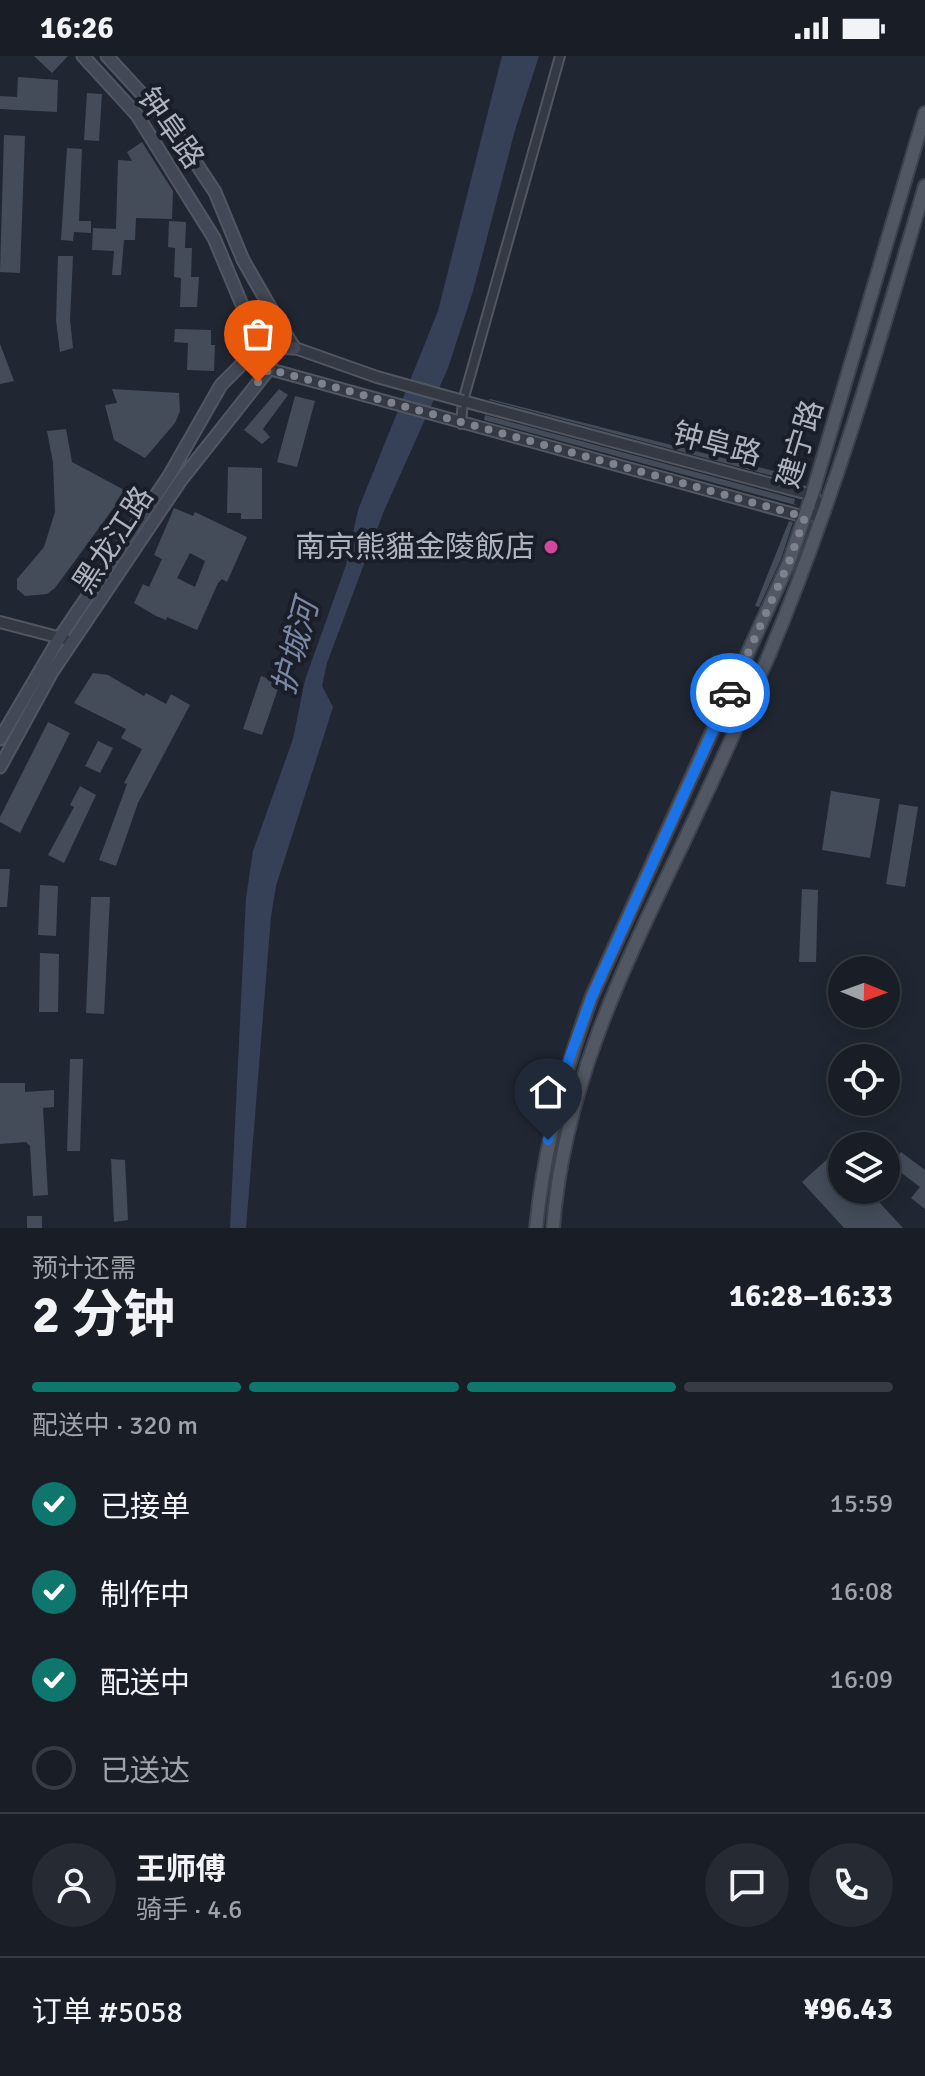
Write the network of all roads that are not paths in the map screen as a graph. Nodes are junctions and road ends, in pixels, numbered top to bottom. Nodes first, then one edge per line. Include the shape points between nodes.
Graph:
1 (83, 56) edge
2 (107, 56) edge
3 (560, 56) edge
4 (925, 113) edge
5 (925, 186) edge
6 (278, 321) junction
7 (273, 346) junction
8 (259, 347) junction
9 (295, 348) junction
10 (269, 369) junction
11 (463, 401) junction
12 (461, 424) junction
13 (812, 495) junction
14 (825, 511) junction
15 (805, 517) junction
16 (0, 622) edge
17 (60, 637) junction
18 (74, 644) junction
19 (0, 739) edge
20 (0, 767) edge
21 (536, 1228) edge
22 (553, 1228) edge

1 - 8 main road, 钟阜路 via 160,147 214,238
2 - 6 main road, 钟阜路 via 172,127 215,192 243,260
3 - 11 street
4 - 13 main road, 建宁路
5 - 14 main road, 建宁路
6 - 7 main road, 黑龙江路
6 - 9 street, 钟阜路
7 - 8 main road
7 - 9 main road
7 - 10 main road, 黑龙江路
8 - 10 main road, 钟阜路
8 - 17 main road, 黑龙江路 via 221,385 169,476
9 - 11 street, 钟阜路, bridge
10 - 12 street, 钟阜路
10 - 18 main road, 黑龙江路 via 181,480
11 - 12 street
11 - 13 street, 钟阜路
12 - 15 street, 钟阜路
13 - 14 street
13 - 15 main road, 建宁路
14 - 15 street
14 - 22 main road, 建宁路 via 767,659 624,965 583,1069 561,1155
15 - 21 main road, 建宁路 via 592,996 554,1114
16 - 17 street
17 - 18 street
17 - 19 main road, 黑龙江路
18 - 20 main road, 黑龙江路 via 52,672

